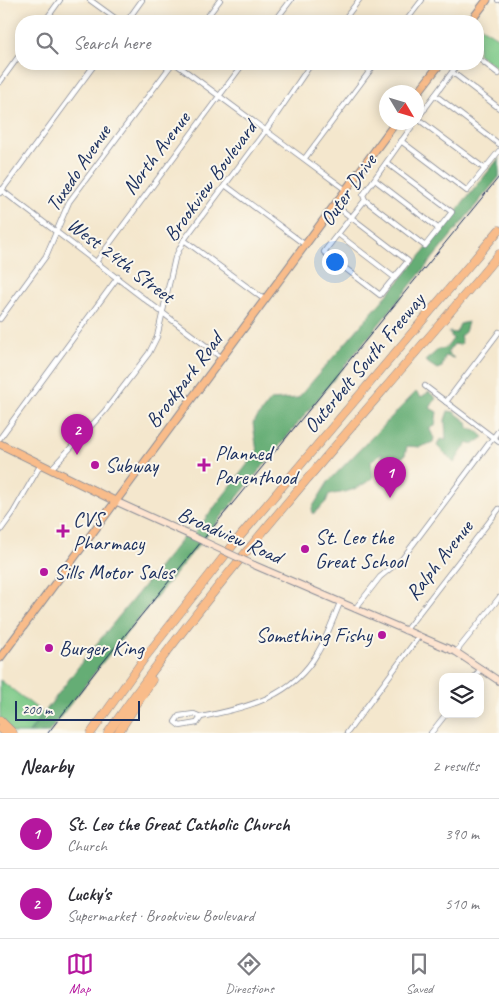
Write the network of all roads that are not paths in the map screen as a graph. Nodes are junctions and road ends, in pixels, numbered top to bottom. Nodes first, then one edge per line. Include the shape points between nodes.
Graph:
1 (60, 0) edge
2 (90, 0) edge
3 (142, 0) edge
4 (220, 0) edge
5 (291, 0) edge
6 (359, 0) edge
7 (422, 0) edge
8 (483, 1) edge
9 (49, 15) edge
10 (111, 15) edge
11 (131, 15) edge
12 (209, 15) edge
13 (280, 15) edge
14 (348, 15) edge
15 (411, 15) edge
16 (475, 15) edge
17 (15, 61) edge
18 (484, 63) edge
19 (92, 70) edge
20 (169, 70) edge
21 (182, 70) edge
22 (238, 70) edge
23 (307, 70) edge
24 (370, 70) edge
25 (435, 70) edge
26 (452, 72) joint
27 (499, 74) edge
28 (0, 82) edge
29 (424, 85) edge
30 (435, 95) junction
31 (219, 96) junction
32 (499, 108) edge
33 (425, 109) edge
34 (424, 127) edge
35 (266, 130) junction
36 (390, 130) edge
37 (409, 130) edge
38 (401, 141) junction
39 (499, 144) edge
40 (499, 151) edge
41 (304, 158) junction
42 (386, 163) junction
43 (485, 169) junction
44 (375, 180) junction
45 (225, 185) junction
46 (346, 190) junction
47 (1, 191) edge
48 (365, 200) junction
49 (334, 204) junction
50 (352, 217) junction
51 (499, 224) edge
52 (438, 229) junction
53 (499, 230) edge
54 (56, 231) junction
55 (338, 234) junction
56 (184, 240) junction
57 (304, 244) junction
58 (483, 250) junction
59 (499, 255) edge
60 (96, 262) junction
61 (118, 278) junction
62 (395, 278) junction
63 (265, 300) junction
64 (163, 312) junction
65 (0, 318) edge
66 (499, 332) edge
67 (222, 358) junction
68 (425, 386) dead end
69 (446, 402) junction
70 (499, 430) edge
71 (0, 438) edge
72 (494, 438) junction
73 (499, 442) edge
74 (0, 444) edge
75 (41, 464) junction
76 (51, 469) junction
77 (115, 501) junction
78 (499, 509) edge
79 (0, 531) edge
80 (499, 598) edge
81 (340, 603) junction
82 (354, 609) junction
83 (405, 631) junction
84 (180, 636) junction
85 (418, 636) junction
86 (456, 652) junction
87 (0, 658) edge
88 (481, 668) junction
89 (477, 673) edge
90 (499, 681) edge
91 (110, 705) junction
92 (201, 717) junction
93 (443, 718) edge
94 (0, 720) edge
95 (0, 729) edge
96 (4, 733) edge
97 (13, 733) edge
98 (85, 733) edge
99 (91, 733) edge
100 (108, 733) edge
101 (118, 733) edge
102 (347, 733) edge
103 (431, 733) edge

1 - 9 street
2 - 10 street
3 - 11 street
4 - 12 street
5 - 13 street
6 - 14 street
7 - 15 street
8 - 16 main road
17 - 28 street
18 - 27 street
19 - 47 street
20 - 54 street, Tuxedo Avenue via 69,202
21 - 31 street
22 - 31 street, North Avenue
23 - 35 street, Brookview Boulevard
24 - 41 street
25 - 29 main road
26 - 30 street, Outer Drive
26 - 32 street
30 - 33 street, Outer Drive
30 - 39 street
31 - 35 street
31 - 60 street, North Avenue
34 - 43 street
35 - 41 street
35 - 45 street, Brookview Boulevard
36 - 46 main road, Brookpark Road
37 - 38 street, Outer Drive
38 - 42 street, Outer Drive
38 - 43 street via 467,191
40 - 43 street
41 - 46 street
42 - 44 street, Outer Drive
42 - 52 street via 452,212
44 - 48 street, Outer Drive via 363,195
44 - 52 street
45 - 56 street, Brookview Boulevard
45 - 57 street
46 - 49 main road, Brookpark Road
47 - 54 street, West 24th Street
48 - 50 street, Outer Drive
48 - 52 street via 425,246
49 - 50 street
49 - 57 main road, Brookpark Road
50 - 55 street, Outer Drive
50 - 62 street via 408,261
51 - 58 highway
53 - 58 highway, Outerbelt South Freeway
54 - 60 street, West 24th Street
54 - 65 street, Tuxedo Avenue via 46,256
55 - 62 street
55 - 62 street, Outer Drive via 324,252 380,295
56 - 63 street
56 - 64 street, Brookview Boulevard via 175,258
57 - 63 main road, Brookpark Road
58 - 91 highway, Outerbelt South Freeway via 237,540
59 - 84 highway, Outerbelt South Freeway via 236,565
60 - 61 street, West 24th Street
61 - 64 street, West 24th Street
61 - 71 street
63 - 67 main road, Brookpark Road
64 - 67 street, West 24th Street
64 - 76 street, Brookview Boulevard via 149,354 104,412
66 - 69 street
67 - 77 main road, Brookpark Road
68 - 69 street
69 - 72 street
70 - 72 street
72 - 73 street
72 - 82 street via 402,558 380,577
74 - 75 main road, Broadview Road
75 - 76 main road, Broadview Road
75 - 79 street
76 - 77 main road, Broadview Road
77 - 81 main road, Broadview Road, bridge
77 - 87 main road, Brookpark Road
78 - 83 street, Ralph Avenue
80 - 86 street
81 - 82 main road, Broadview Road
81 - 92 street via 318,652 290,685 246,708
82 - 83 main road, Broadview Road
83 - 85 main road, Broadview Road
84 - 100 highway, Outerbelt South Freeway
84 - 101 highway
85 - 86 main road, Broadview Road
85 - 102 street
86 - 88 main road, Broadview Road
88 - 89 street
88 - 90 main road, Broadview Road
91 - 98 highway
91 - 99 highway, Outerbelt South Freeway
92 - 92 street via 194,714 179,716 175,722 180,726 197,723
93 - 103 street
94 - 97 highway
95 - 96 highway

